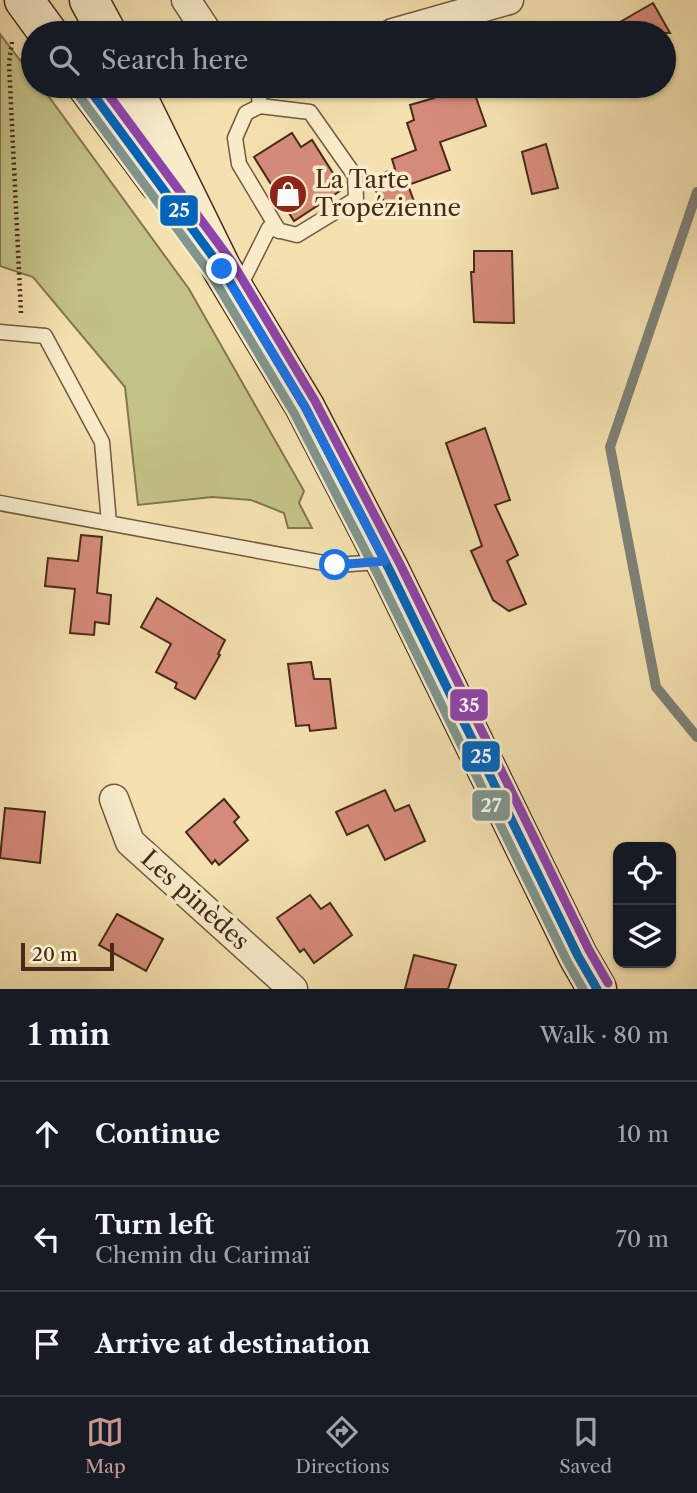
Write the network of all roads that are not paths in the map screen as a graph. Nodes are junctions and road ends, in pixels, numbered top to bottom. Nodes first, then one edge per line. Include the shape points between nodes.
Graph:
1 (89, 0) edge
2 (186, 0) edge
3 (509, 0) edge
4 (448, 8) edge
5 (100, 21) edge
6 (200, 21) edge
7 (419, 21) edge
8 (96, 98) edge
9 (138, 98) edge
10 (259, 98) edge
11 (260, 106) junction
12 (279, 231) junction
13 (229, 281) junction
14 (0, 332) edge
15 (0, 503) edge
16 (109, 523) junction
17 (385, 561) junction
18 (114, 799) dead end
19 (293, 989) edge
20 (597, 989) edge

1 - 5 main road
2 - 6 street
3 - 4 street
4 - 7 street
8 - 13 main road
9 - 13 main road
10 - 11 lane
11 - 12 lane via 246,113 235,138 239,164
11 - 12 lane via 310,112 355,176 356,200 298,235
12 - 13 lane via 269,229
13 - 17 main road via 305,407
14 - 16 lane via 45,335 102,442
15 - 16 lane
16 - 17 lane via 335,565
17 - 20 main road
18 - 19 street, Les pinèdes via 130,842

